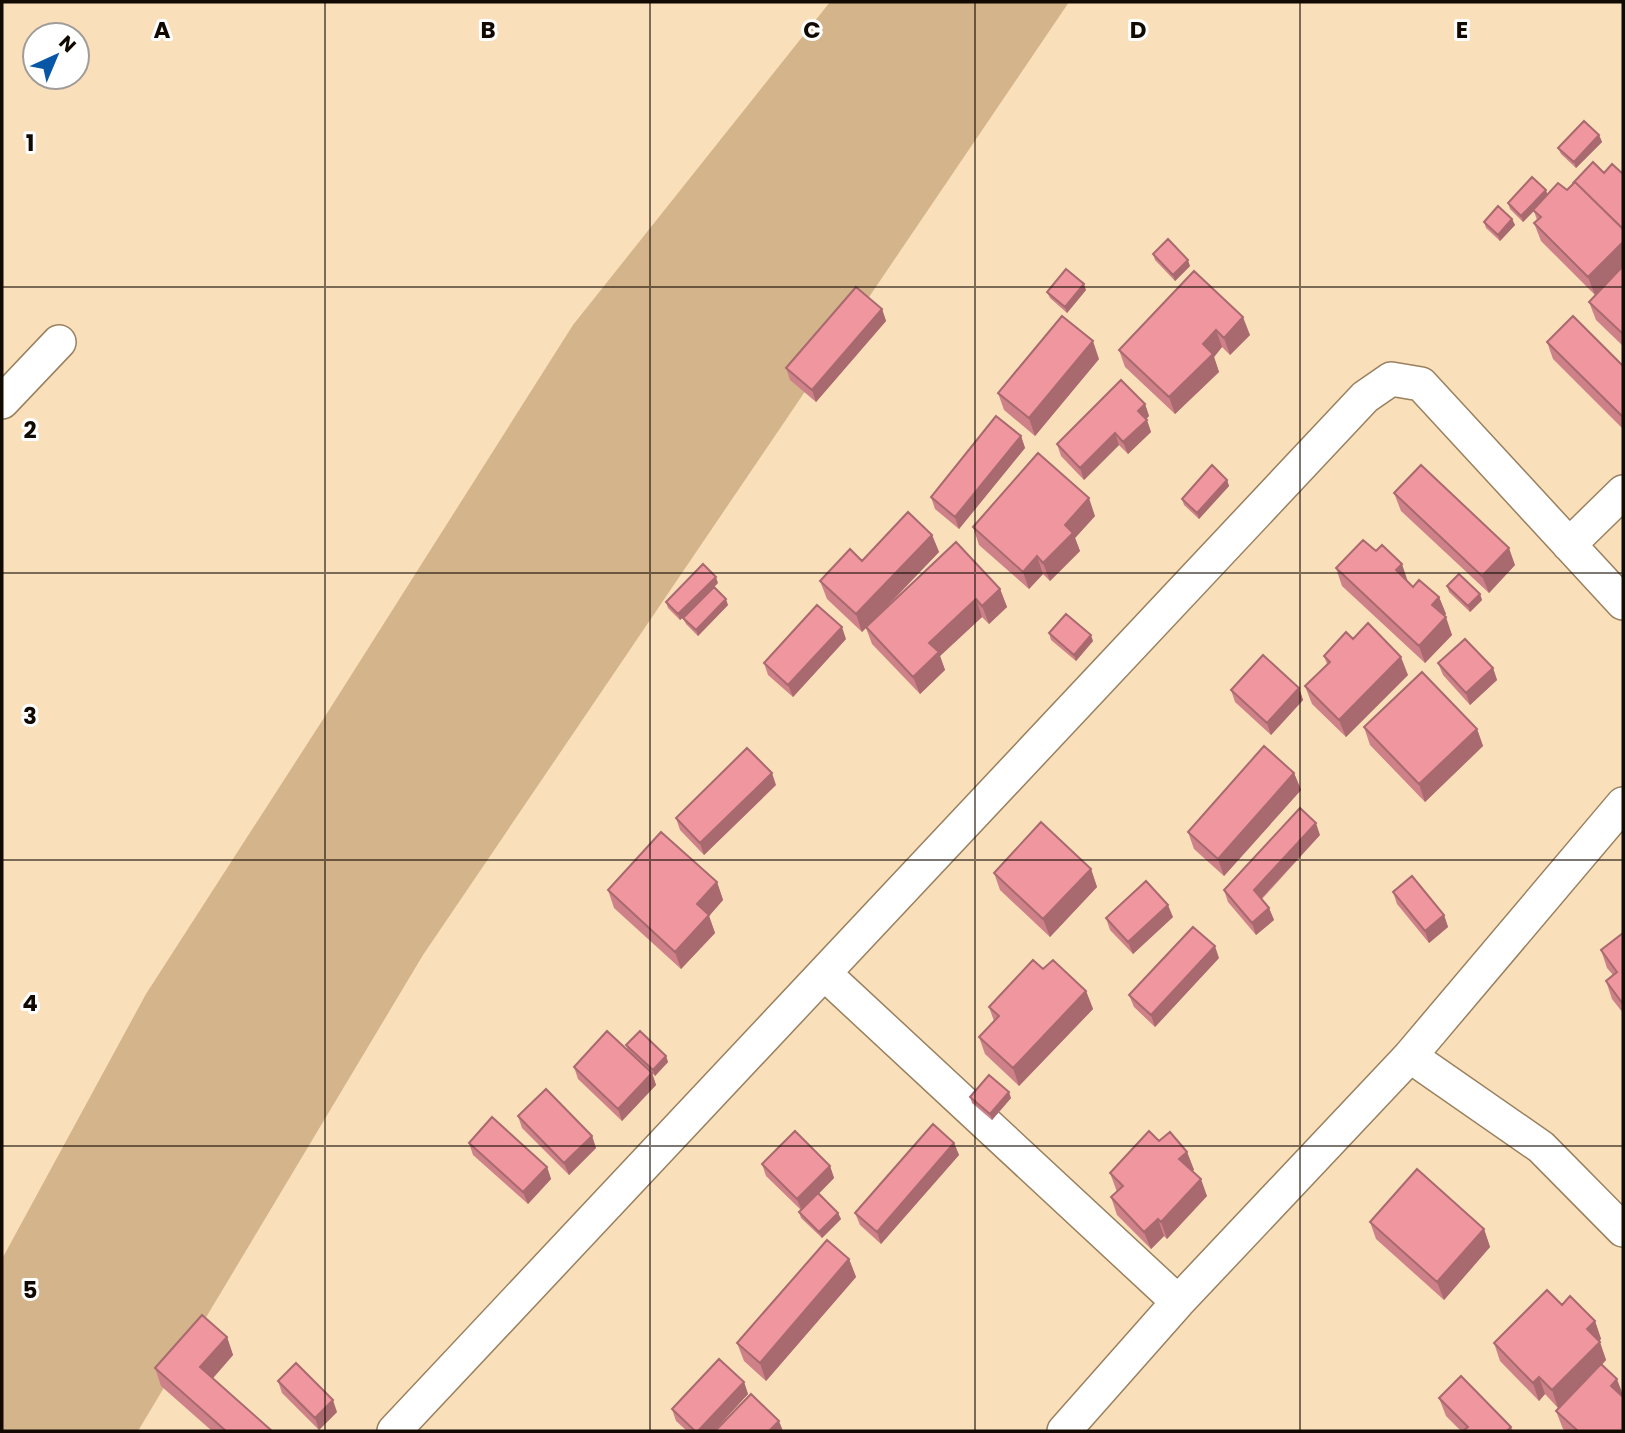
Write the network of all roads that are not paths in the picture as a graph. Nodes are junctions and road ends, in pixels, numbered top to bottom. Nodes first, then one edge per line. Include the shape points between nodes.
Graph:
1 (59, 342) dead end
2 (2, 402) edge
3 (1623, 492) edge
4 (1569, 545) junction
5 (1623, 603) edge
6 (1623, 804) edge
7 (825, 974) junction
8 (1410, 1056) junction
9 (1623, 1230) edge
10 (1178, 1302) junction
11 (394, 1431) edge
12 (1064, 1431) edge

1 - 2 street
3 - 4 street
4 - 5 street
4 - 7 street via 1421,384 1391,379 1365,397
6 - 8 street
7 - 10 street
7 - 11 street
8 - 9 street via 1541,1147
8 - 10 street
10 - 12 street

